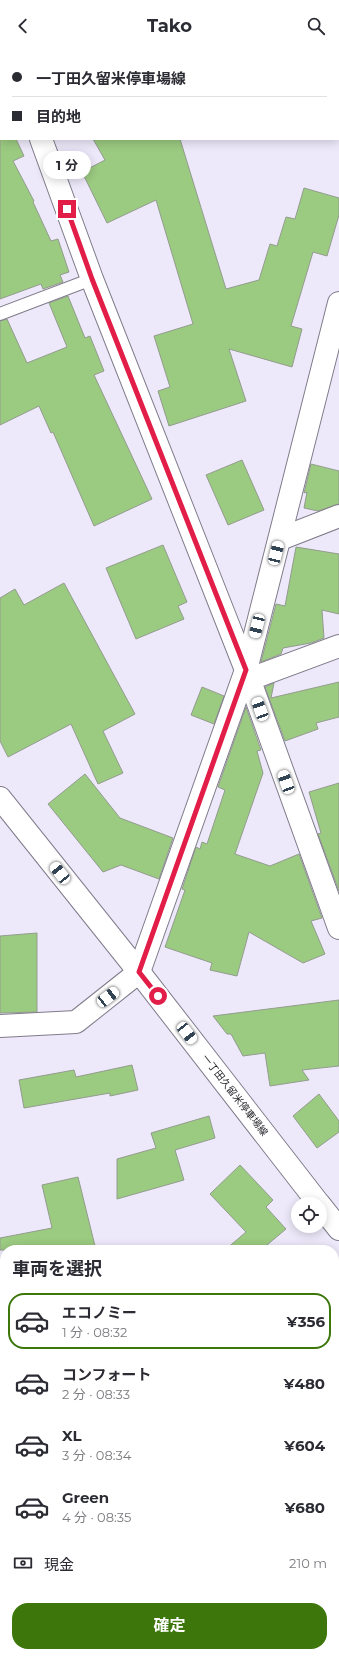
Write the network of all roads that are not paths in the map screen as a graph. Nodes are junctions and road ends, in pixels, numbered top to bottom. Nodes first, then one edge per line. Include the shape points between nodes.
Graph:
1 (42, 140) edge
2 (92, 279) junction
3 (339, 303) edge
4 (0, 314) edge
5 (339, 516) edge
6 (280, 539) junction
7 (339, 646) edge
8 (248, 675) junction
9 (0, 798) edge
10 (339, 928) edge
11 (139, 972) junction
12 (0, 1026) edge
13 (315, 1197) edge
14 (327, 1213) edge
15 (339, 1229) edge

1 - 2 street
2 - 4 lane
2 - 8 street
3 - 6 street
5 - 6 street
6 - 8 street
7 - 8 street
8 - 10 street
8 - 11 street
9 - 11 street, 一丁田久留米停車場線
11 - 12 street via 76,1022
11 - 13 street, 一丁田久留米停車場線
14 - 15 street, 一丁田久留米停車場線

